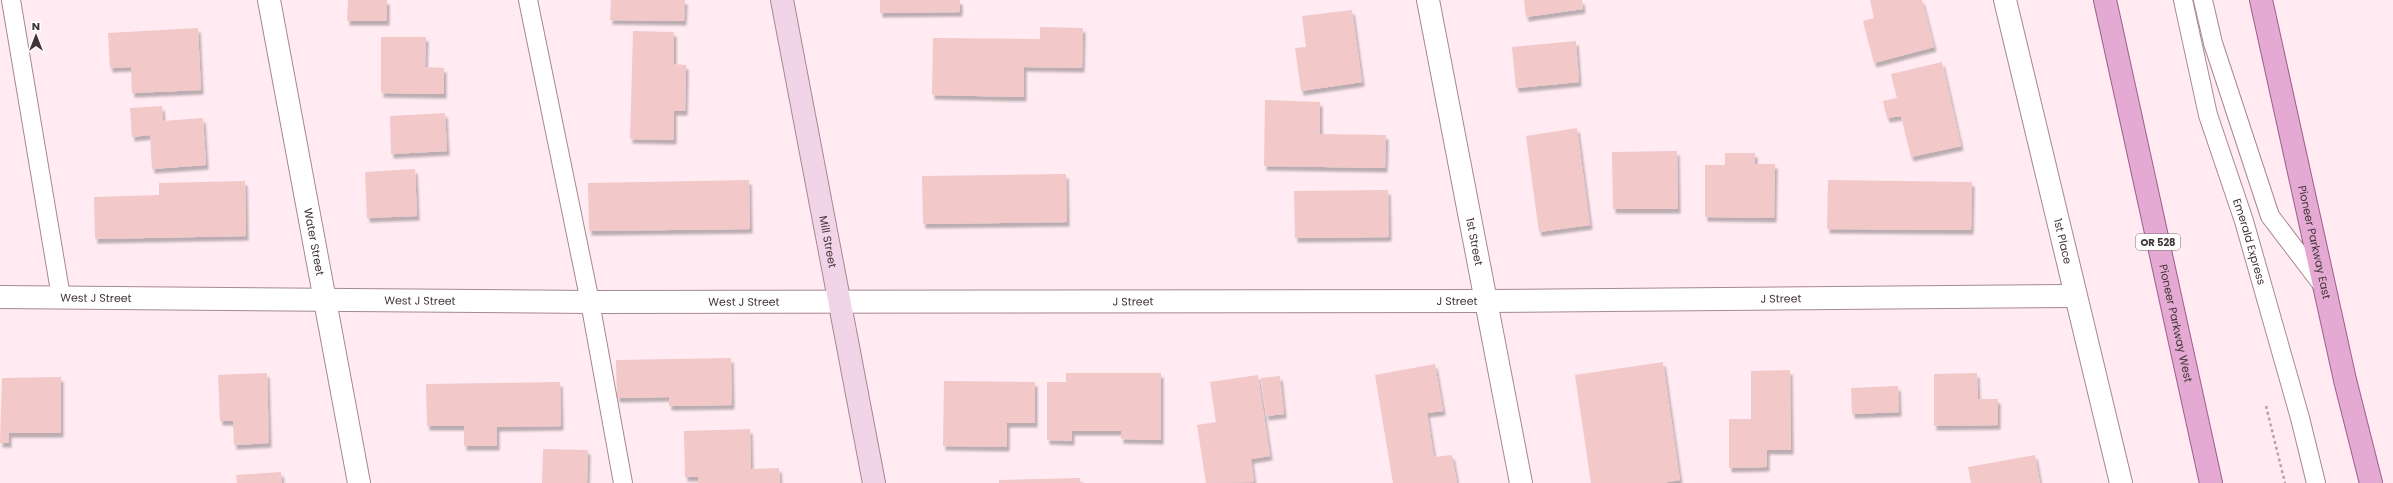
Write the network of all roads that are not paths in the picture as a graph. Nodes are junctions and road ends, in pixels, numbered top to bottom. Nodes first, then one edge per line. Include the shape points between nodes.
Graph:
1 (11, 0) edge
2 (269, 0) edge
3 (528, 0) edge
4 (782, 0) edge
5 (1428, 0) edge
6 (2005, 0) edge
7 (2105, 0) edge
8 (2182, 0) edge
9 (2203, 0) edge
10 (2261, 0) edge
11 (2325, 289) junction
12 (2075, 296) junction
13 (0, 297) edge
14 (62, 297) junction
15 (324, 299) junction
16 (1487, 300) junction
17 (840, 301) junction
18 (590, 302) junction
19 (359, 483) edge
20 (622, 483) edge
21 (874, 483) edge
22 (1521, 483) edge
23 (2121, 483) edge
24 (2211, 483) edge
25 (2316, 483) edge
26 (2371, 483) edge

1 - 14 lane
2 - 15 street, Water Street
3 - 18 lane
4 - 17 street, Mill Street
5 - 16 street, 1st Street
6 - 12 street, 1st Place
7 - 24 main road, Pioneer Parkway West / OR 528
8 - 25 lane, Emerald Express via 2208,115 2244,221
9 - 11 lane via 2213,43 2270,216
10 - 11 main road, Pioneer Parkway East
11 - 26 main road, Pioneer Parkway East
12 - 16 street, J Street
12 - 23 street, 1st Place
13 - 14 street, West J Street
14 - 15 street, West J Street
15 - 18 street, West J Street
15 - 19 street, Water Street
16 - 17 street, J Street
16 - 22 street, 1st Street
17 - 18 street, West J Street
17 - 21 street, Mill Street
18 - 20 lane

